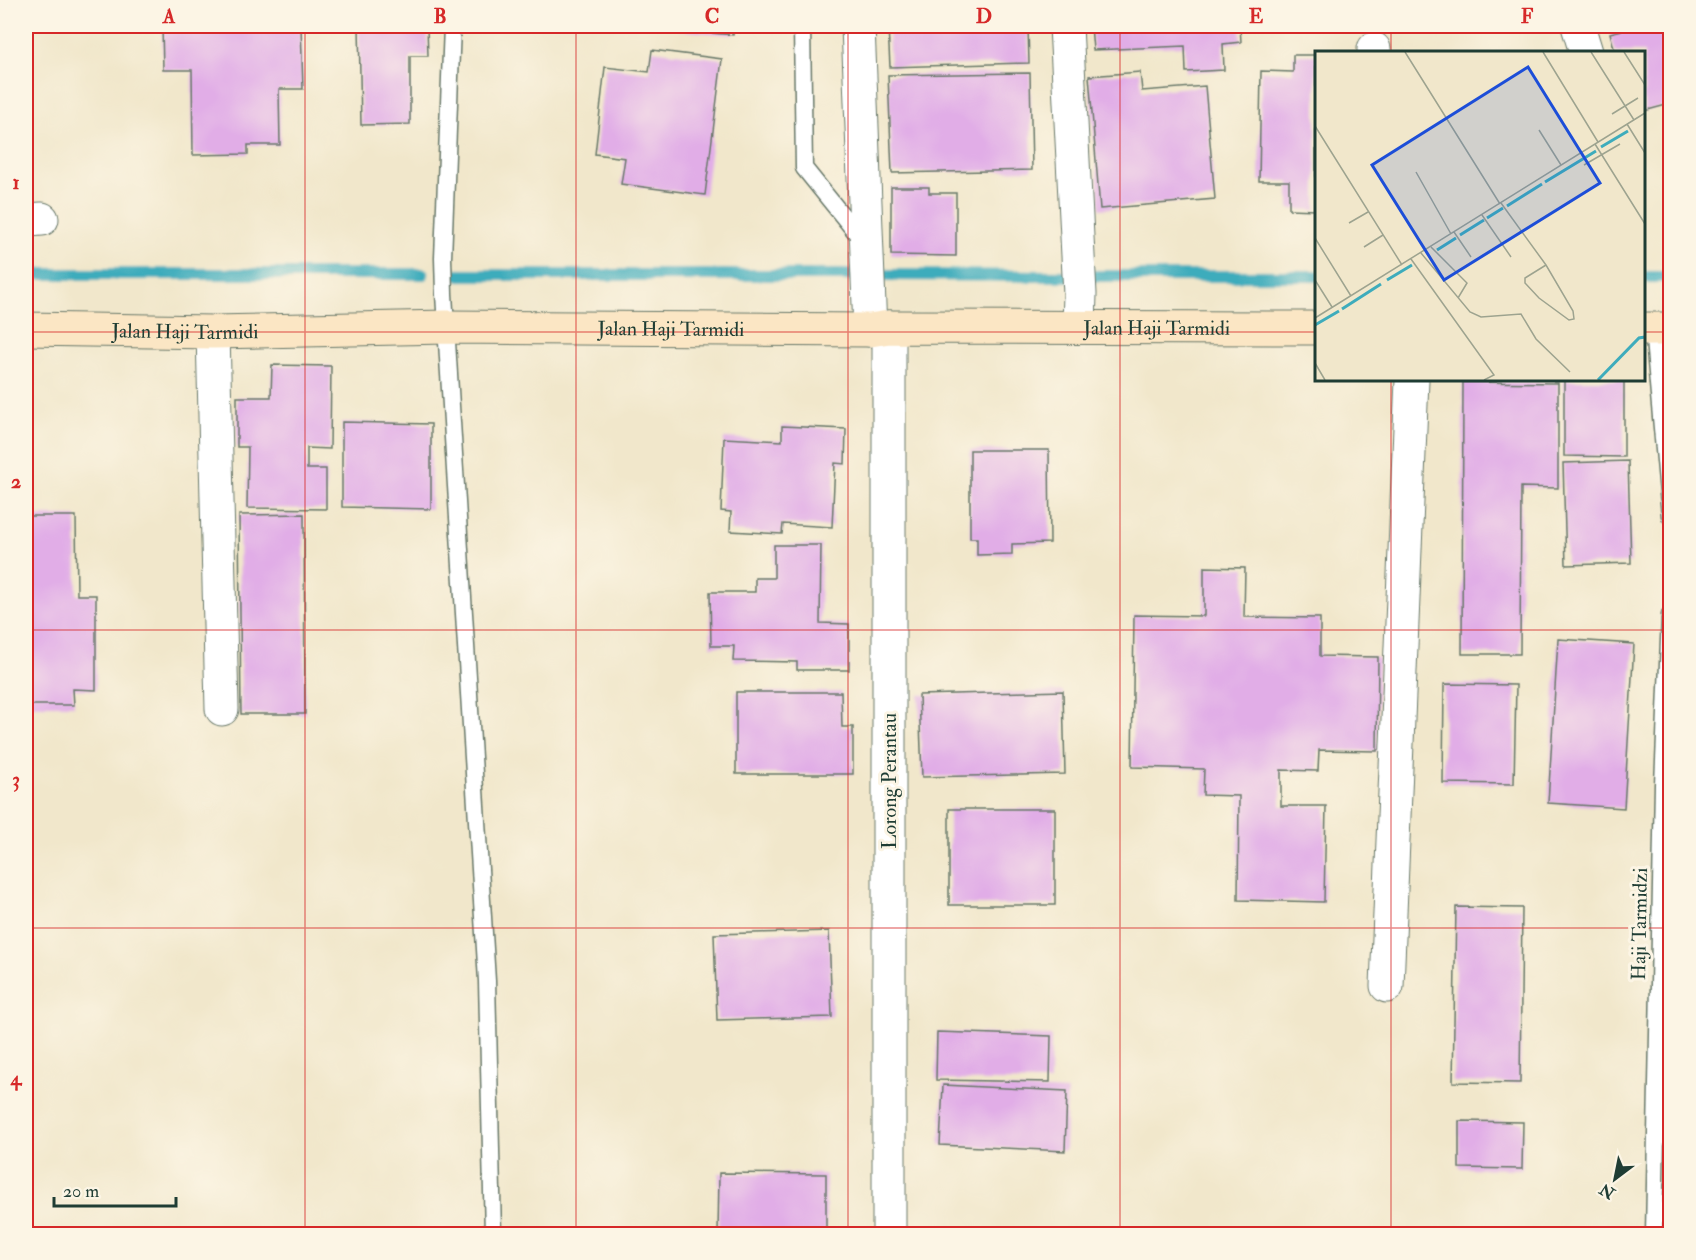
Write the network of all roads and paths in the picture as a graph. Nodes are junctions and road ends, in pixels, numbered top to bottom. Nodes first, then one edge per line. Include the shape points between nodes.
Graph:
1 (452, 26) edge
2 (802, 26) edge
3 (858, 26) edge
4 (1066, 26) edge
5 (1578, 26) edge
6 (1586, 51) edge
7 (867, 246) junction
8 (876, 319) junction
9 (446, 327) junction
10 (1079, 327) junction
11 (1315, 328) edge
12 (26, 329) edge
13 (1656, 329) edge
14 (213, 332) junction
15 (1412, 381) edge
16 (1671, 516) edge
17 (1671, 615) edge
18 (222, 709) dead end
19 (1387, 986) dead end
20 (493, 1234) edge
21 (889, 1234) edge
22 (1654, 1234) edge

1 - 9 lane via 443,258
2 - 7 lane via 804,168
3 - 7 street, Lorong Perantau
4 - 10 street
5 - 6 street
7 - 8 street, Lorong Perantau
8 - 9 street, Jalan Haji Tarmidi
8 - 10 street, Jalan Haji Tarmidi
8 - 21 street, Lorong Perantau
9 - 14 street, Jalan Haji Tarmidi
9 - 20 lane via 487,981
10 - 11 street, Jalan Haji Tarmidi
12 - 14 street, Jalan Haji Tarmidi
13 - 16 lane
14 - 18 street
15 - 19 street
17 - 22 lane, Haji Tarmidzi via 1663,785

